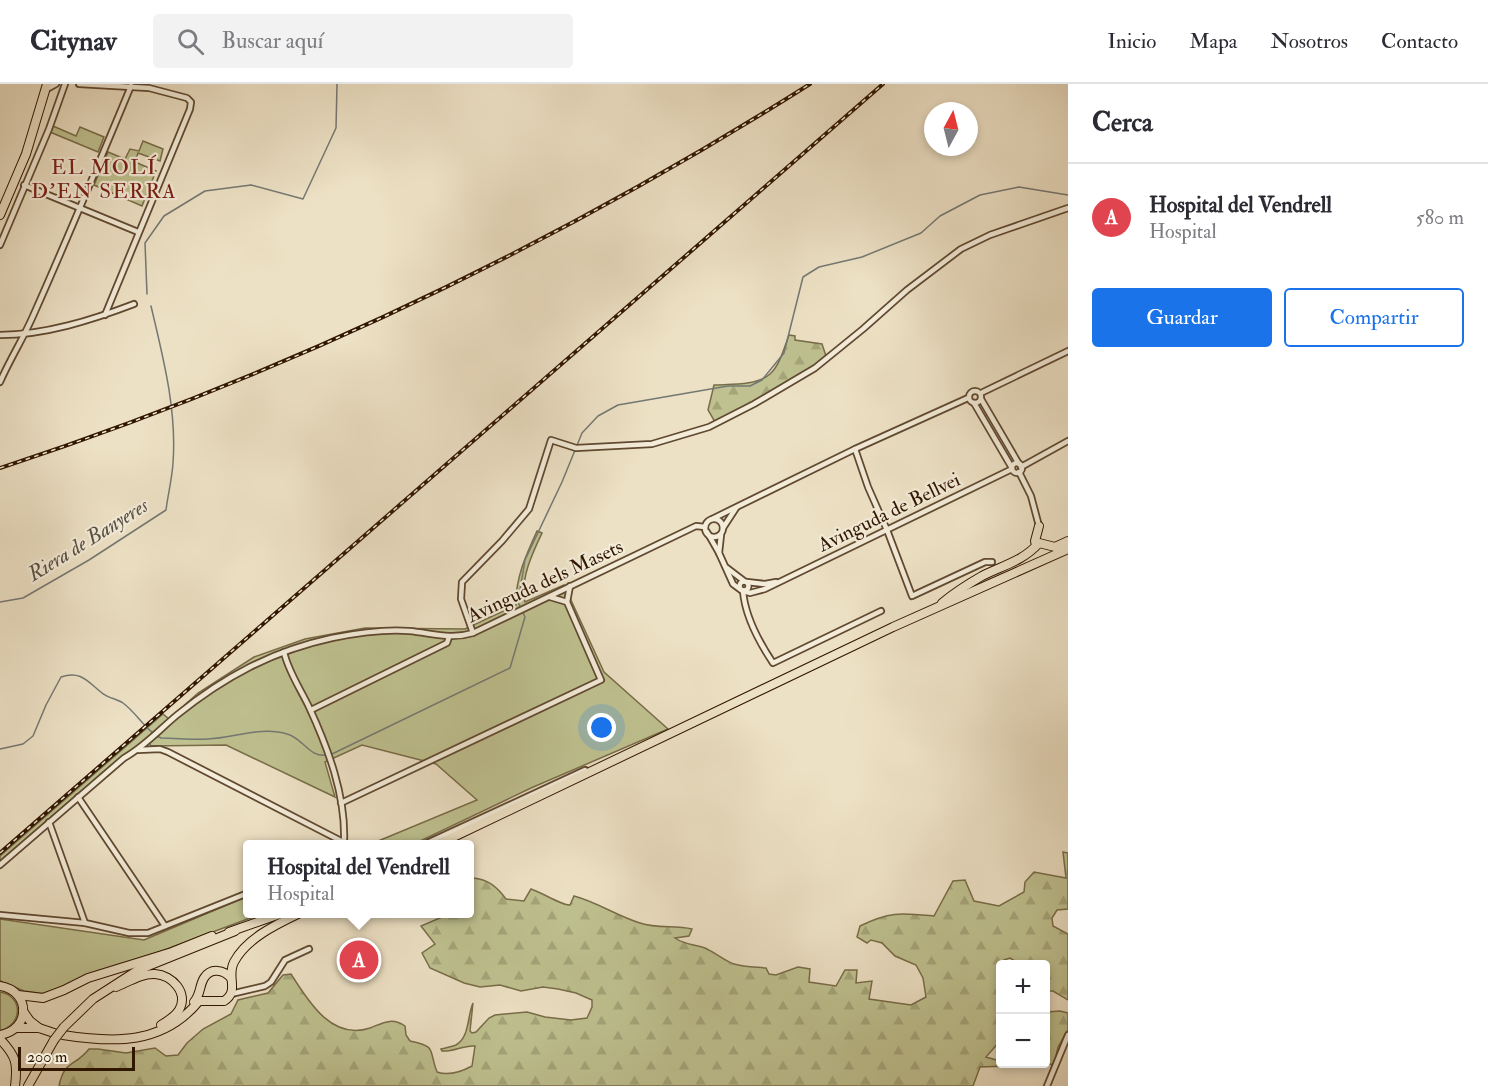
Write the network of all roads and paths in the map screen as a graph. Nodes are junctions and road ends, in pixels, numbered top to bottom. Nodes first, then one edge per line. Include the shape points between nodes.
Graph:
1 (56, 84) edge
2 (65, 84) edge
3 (79, 84) edge
4 (130, 86) junction
5 (46, 87) edge
6 (24, 185) junction
7 (81, 207) junction
8 (1068, 208) edge
9 (0, 215) edge
10 (138, 232) junction
11 (0, 245) edge
12 (135, 304) dead end
13 (105, 315) junction
14 (0, 335) edge
15 (24, 335) junction
16 (1068, 351) edge
17 (0, 382) edge
18 (981, 396) junction
19 (968, 398) junction
20 (974, 403) junction
21 (1068, 441) edge
22 (855, 449) junction
23 (1020, 468) junction
24 (1012, 469) junction
25 (736, 508) junction
26 (712, 519) junction
27 (1039, 526) joint
28 (706, 530) junction
29 (722, 530) junction
30 (887, 530) junction
31 (1040, 545) junction
32 (1068, 545) edge
33 (719, 553) junction
34 (1044, 555) junction
35 (992, 562) dead end
36 (725, 566) junction
37 (1002, 579) junction
38 (778, 581) junction
39 (746, 582) junction
40 (570, 586) junction
41 (560, 590) junction
42 (743, 591) junction
43 (568, 594) junction
44 (548, 596) junction
45 (559, 598) junction
46 (567, 602) junction
47 (940, 603) junction
48 (929, 610) junction
49 (881, 611) dead end
50 (472, 633) junction
51 (449, 637) junction
52 (284, 652) junction
53 (310, 710) junction
54 (676, 732) junction
55 (138, 750) junction
56 (78, 797) junction
57 (341, 803) junction
58 (49, 822) junction
59 (340, 840) edge
60 (346, 840) edge
61 (433, 840) edge
62 (447, 840) edge
63 (0, 865) edge
64 (243, 895) edge
65 (0, 915) edge
66 (269, 918) edge
67 (291, 918) edge
68 (85, 923) junction
69 (165, 926) junction
70 (234, 931) junction
71 (309, 949) dead end
72 (232, 981) junction
73 (0, 987) edge
74 (202, 989) junction
75 (244, 990) junction
76 (103, 992) junction
77 (231, 994) junction
78 (18, 995) junction
79 (209, 1000) junction
80 (24, 1011) junction
81 (16, 1028) junction
82 (39, 1028) junction
83 (64, 1031) junction
84 (1068, 1035) edge
85 (54, 1036) junction
86 (0, 1037) edge
87 (123, 1038) junction
88 (113, 1041) junction
89 (15, 1086) edge
90 (28, 1086) edge
91 (1047, 1086) edge

1 - 5 street
2 - 6 street
3 - 4 street
4 - 7 street
4 - 10 street via 187,98 190,102
5 - 9 main road via 26,154
6 - 7 street
6 - 11 street
7 - 10 street
7 - 15 street
8 - 50 street via 961,249 814,368 709,427 652,444 576,448 551,440 529,509 462,582 461,599
10 - 13 street
12 - 13 street
13 - 15 street
14 - 15 street
15 - 17 street
16 - 18 street
18 - 19 street via 972,390
18 - 20 street
18 - 23 street
19 - 20 street
19 - 22 street
20 - 24 street
21 - 23 street
22 - 25 street
22 - 30 street
23 - 24 street via 1014,473
23 - 24 street, Avinguda de Bellvei via 1014,464
23 - 27 street
24 - 30 street, Avinguda de Bellvei
25 - 26 street
25 - 29 street
26 - 28 street
26 - 29 street via 720,521
27 - 31 main road
28 - 29 street via 714,536
28 - 33 street
28 - 40 street, Avinguda dels Masets via 696,526
29 - 33 street
30 - 35 street via 912,596
30 - 38 street, Avinguda de Bellvei
31 - 32 main road
31 - 34 main road
31 - 47 main road
32 - 34 main road
32 - 37 main road
33 - 36 street
34 - 37 main road
34 - 47 main road
36 - 39 street
36 - 42 street via 733,584
37 - 48 main road
38 - 39 street, Avinguda de Bellvei
38 - 42 street, Avinguda de Bellvei via 757,592
39 - 42 street via 739,585
40 - 41 street, Avinguda dels Masets
40 - 43 street
41 - 43 street
41 - 44 street, Avinguda dels Masets
41 - 45 street
42 - 49 street via 754,628 773,663
43 - 46 street
44 - 45 street
44 - 50 street, Avinguda dels Masets
45 - 46 street
46 - 57 street via 601,680
47 - 48 main road
48 - 54 main road
50 - 51 street, Avinguda dels Masets
51 - 52 street, Avinguda dels Masets via 370,631
51 - 53 street via 447,643
52 - 53 street
52 - 55 street, Avinguda dels Masets via 239,671 213,688
53 - 57 street via 327,751
54 - 61 street
54 - 62 main road
55 - 56 street, Avinguda dels Masets
55 - 59 street via 168,752
56 - 58 street, Avinguda dels Masets
56 - 69 street
57 - 60 street
58 - 63 street, Avinguda dels Masets
58 - 68 street
64 - 69 street
65 - 68 street
66 - 70 main road
67 - 72 main road via 265,932 236,958
68 - 69 street via 129,933 148,933
70 - 76 main road via 138,970
70 - 78 main road via 88,978 43,998
71 - 75 street via 285,960 271,982
72 - 74 main road via 223,972 212,972 204,978
72 - 75 street
72 - 77 main road
73 - 78 main road
74 - 79 main road
74 - 87 main road via 177,1018 146,1034
75 - 77 street
76 - 83 main road
76 - 87 main road via 155,974 169,977 179,987 179,1010 163,1024
77 - 79 main road via 224,1001
78 - 80 main road
79 - 88 main road via 199,1001 160,1030
80 - 81 main road
80 - 82 main road
81 - 82 main road
81 - 86 main road
82 - 85 main road
83 - 85 main road, bridge
83 - 88 main road
84 - 91 street
85 - 90 main road
86 - 89 main road via 18,1067
87 - 88 main road

